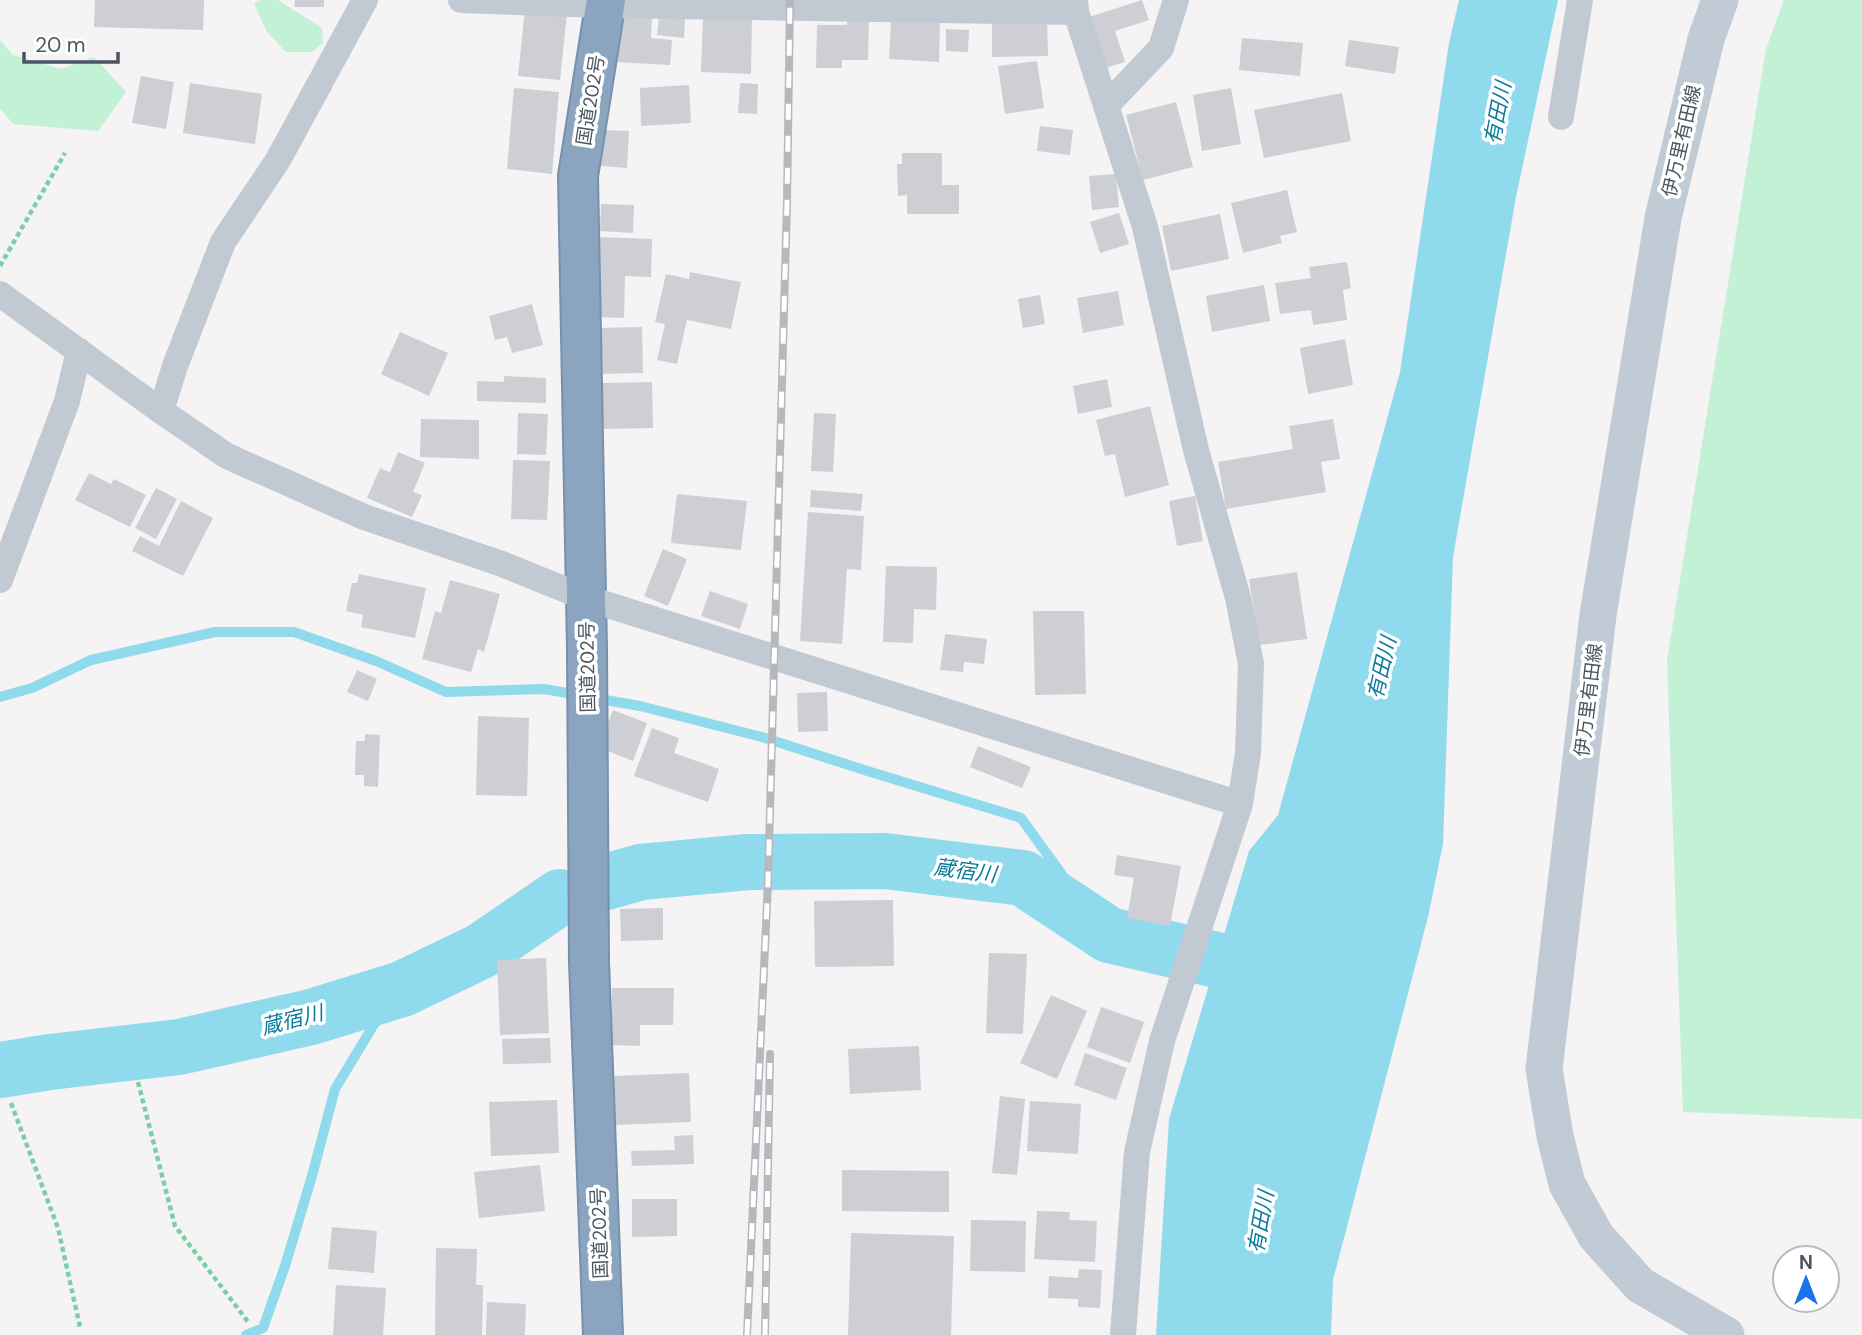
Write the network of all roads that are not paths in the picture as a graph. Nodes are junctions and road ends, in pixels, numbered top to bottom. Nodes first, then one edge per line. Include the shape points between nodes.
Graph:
1 (366, 0) edge
2 (461, 0) edge
3 (1176, 0) edge
4 (1580, 0) edge
5 (1720, 0) edge
6 (605, 2) edge
7 (1075, 6) edge
8 (1106, 106) junction
9 (1561, 117) dead end
10 (0, 294) edge
11 (79, 351) junction
12 (161, 411) junction
13 (0, 580) edge
14 (586, 598) junction
15 (1240, 804) junction
16 (603, 1335) edge
17 (1123, 1335) edge
18 (1726, 1335) edge

1 - 12 street via 278,160 223,242
2 - 6 street
3 - 8 street via 1161,48
4 - 9 street
5 - 18 main road, 伊万里有田線 via 1706,39 1658,245 1598,615 1545,1069 1567,1184 1596,1236 1640,1285
6 - 7 street
6 - 14 highway, 国道202号 via 578,176
7 - 8 street
8 - 15 street via 1145,227 1251,664 1248,753
10 - 11 street
11 - 12 street
11 - 13 street via 67,401
12 - 14 street via 227,456 364,517
14 - 15 street
14 - 16 highway, 国道202号 via 589,962
15 - 17 street via 1161,1041 1138,1152

